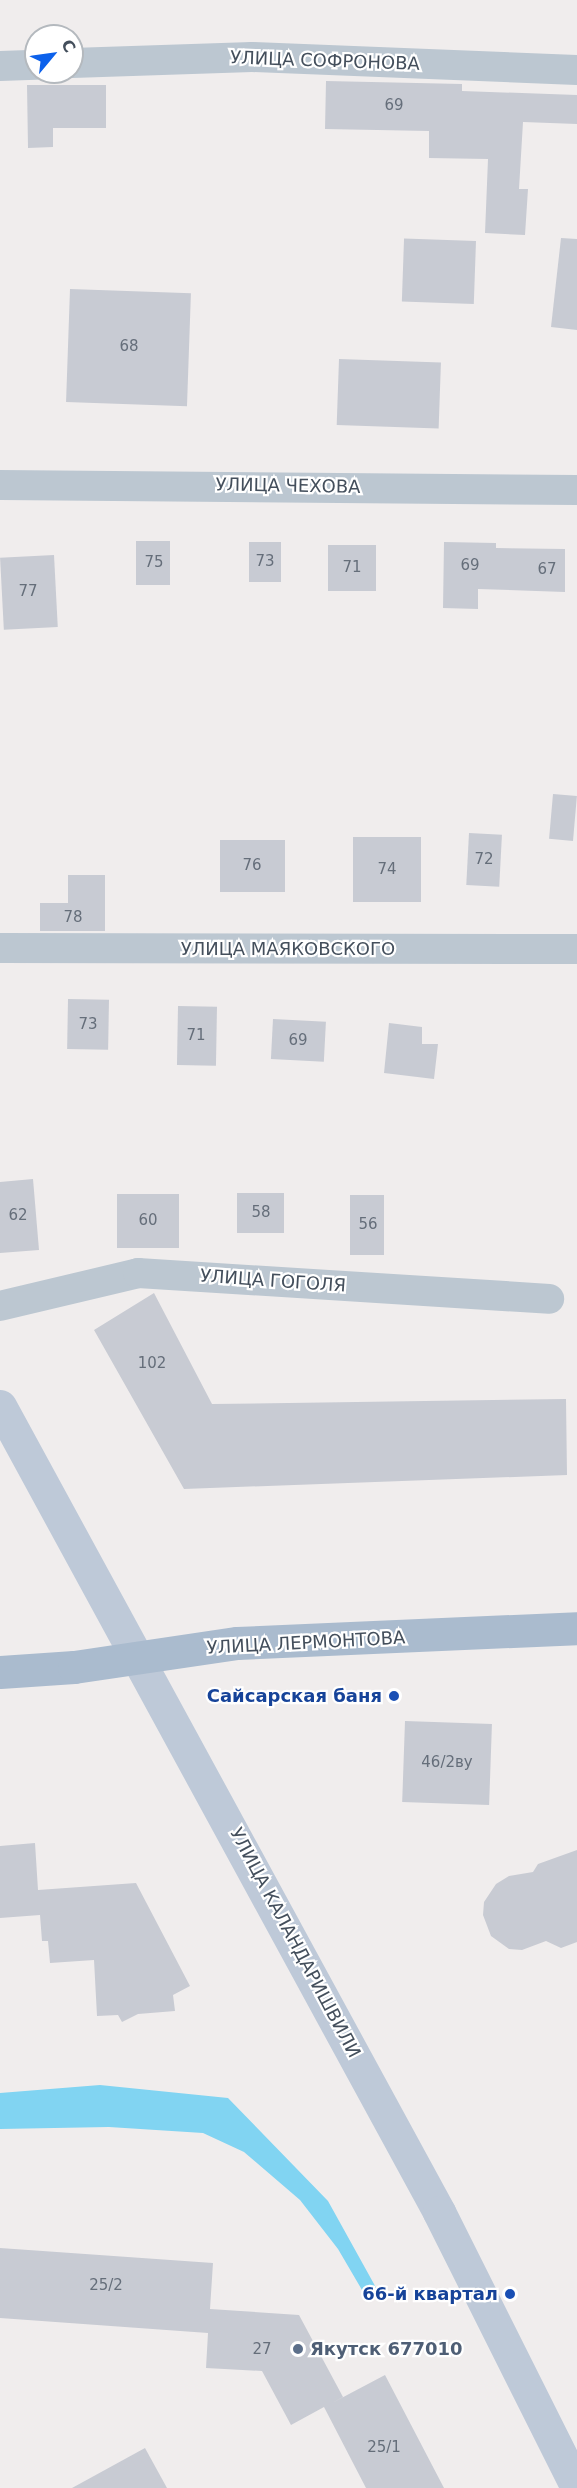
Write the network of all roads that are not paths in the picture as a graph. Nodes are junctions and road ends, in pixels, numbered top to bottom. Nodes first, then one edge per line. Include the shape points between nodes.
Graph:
1 (84, 63) edge
2 (24, 65) edge
3 (0, 66) edge
4 (577, 70) edge
5 (0, 485) edge
6 (577, 490) edge
7 (0, 948) edge
8 (577, 949) edge
9 (549, 1299) dead end
10 (0, 1306) edge
11 (0, 1406) edge
12 (577, 1628) edge
13 (136, 1659) junction
14 (0, 1672) edge
15 (577, 2488) edge

1 - 4 street, УЛИЦА СОФРОНОВА via 252,57
2 - 3 street
5 - 6 street, УЛИЦА ЧЕХОВА
7 - 8 street, УЛИЦА МАЯКОВСКОГО
9 - 10 street, УЛИЦА ГОГОЛЯ via 138,1273
11 - 13 street, УЛИЦА КАЛАНДАРИШВИЛИ
12 - 13 main road, УЛИЦА ЛЕРМОНТОВА via 237,1643
13 - 14 main road, УЛИЦА ЛЕРМОНТОВА
13 - 15 street, УЛИЦА КАЛАНДАРИШВИЛИ via 178,1728 439,2212

